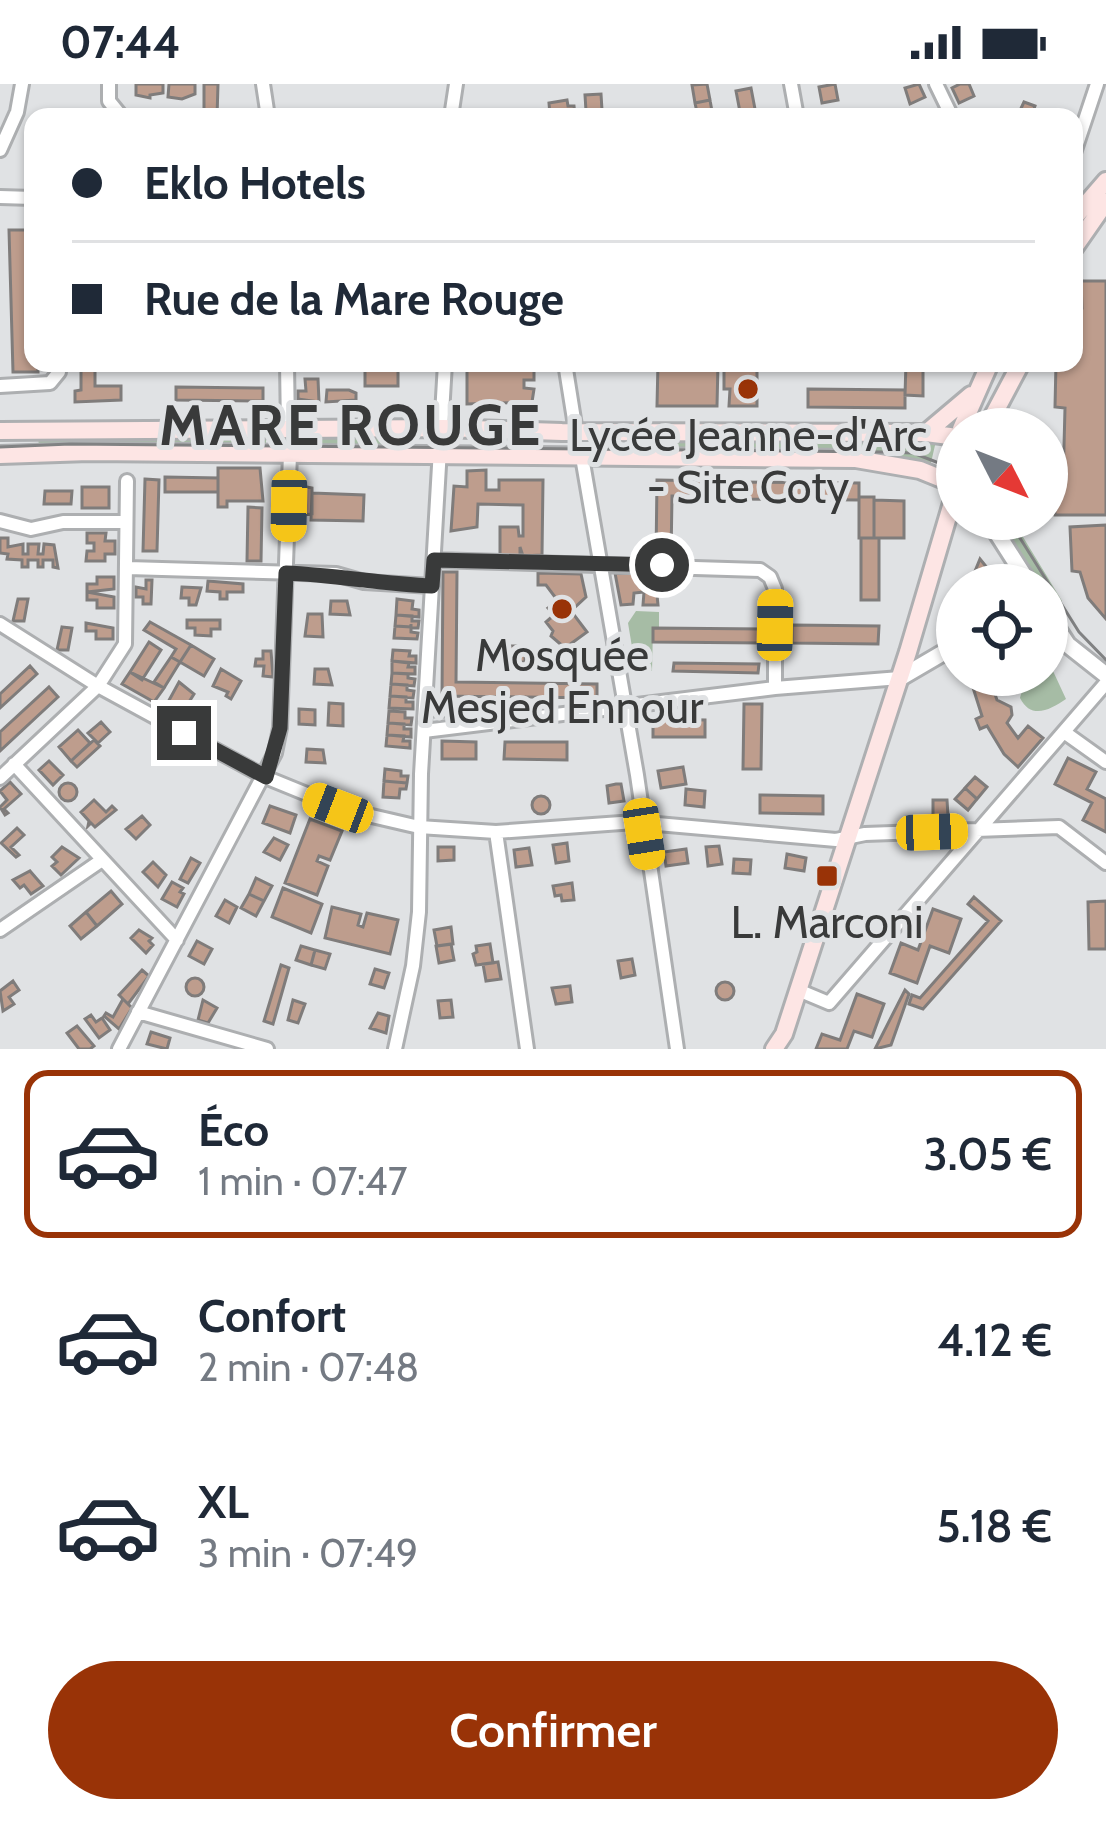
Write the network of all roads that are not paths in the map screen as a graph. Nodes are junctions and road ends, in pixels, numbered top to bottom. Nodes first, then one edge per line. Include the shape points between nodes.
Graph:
1 (22, 84) edge
2 (1097, 84) edge
3 (1083, 126) edge
4 (0, 150) edge
5 (1106, 181) edge
6 (1106, 202) edge
7 (1083, 208) edge
8 (1083, 235) edge
9 (58, 372) edge
10 (287, 372) edge
11 (445, 372) edge
12 (566, 372) edge
13 (986, 372) edge
14 (1016, 372) edge
15 (0, 386) edge
16 (978, 388) junction
17 (970, 408) edge
18 (997, 408) edge
19 (443, 428) junction
20 (288, 430) junction
21 (0, 431) edge
22 (576, 432) junction
23 (926, 433) junction
24 (936, 434) edge
25 (290, 454) junction
26 (0, 455) edge
27 (440, 456) junction
28 (582, 457) junction
29 (936, 478) edge
30 (127, 481) dead end
31 (0, 521) edge
32 (125, 522) junction
33 (940, 540) edge
34 (434, 560) junction
35 (598, 563) junction
36 (128, 568) junction
37 (286, 573) junction
38 (432, 586) junction
39 (0, 624) edge
40 (1068, 645) edge
41 (936, 656) edge
42 (899, 678) junction
43 (1106, 679) edge
44 (98, 686) junction
45 (775, 688) junction
46 (624, 706) junction
47 (425, 709) junction
48 (554, 713) junction
49 (424, 731) junction
50 (1064, 731) junction
51 (1106, 762) edge
52 (14, 764) junction
53 (266, 777) junction
54 (0, 778) edge
55 (643, 823) junction
56 (419, 827) junction
57 (979, 830) junction
58 (496, 832) junction
59 (848, 838) junction
60 (102, 860) junction
61 (1106, 863) edge
62 (0, 930) edge
63 (177, 940) junction
64 (798, 990) junction
65 (138, 1012) junction
66 (781, 1044) edge
67 (118, 1049) edge
68 (267, 1049) edge
69 (395, 1049) edge
70 (527, 1049) edge
71 (677, 1049) edge

1 - 4 street
2 - 3 street
5 - 7 main road
6 - 8 main road
9 - 15 street via 50,383
10 - 20 street
11 - 19 street
12 - 22 street
13 - 16 main road
14 - 18 main road
16 - 17 main road
16 - 23 main road
19 - 20 main road
19 - 22 main road
19 - 27 street
20 - 21 main road
22 - 23 main road
23 - 24 main road
25 - 26 main road
25 - 27 main road
25 - 37 street
27 - 28 main road
27 - 34 street
28 - 29 main road via 856,459
28 - 35 street
30 - 32 street
31 - 32 street via 31,529
32 - 36 street
33 - 42 main road
34 - 35 street
34 - 38 street
35 - 45 street via 764,573 775,589
35 - 46 street
36 - 37 street
36 - 44 street via 125,644
37 - 38 street
37 - 53 street via 280,728
38 - 47 street
39 - 44 street
40 - 43 street
41 - 42 street
42 - 45 street
42 - 59 main road
43 - 50 street
44 - 52 street
44 - 53 street
45 - 46 street
46 - 48 street
46 - 55 street
47 - 48 street
47 - 49 street
48 - 49 street
49 - 56 street
50 - 51 street
50 - 57 street
52 - 54 street
52 - 60 street
53 - 56 street via 338,808
53 - 63 street
55 - 58 street
55 - 59 street
55 - 71 street
56 - 58 street
56 - 69 street via 417,930
57 - 59 street
57 - 61 street via 1059,827
57 - 64 street via 829,1003
58 - 70 street
59 - 64 main road
60 - 62 street
60 - 63 street
63 - 65 street
64 - 66 main road
65 - 67 street
65 - 68 street

